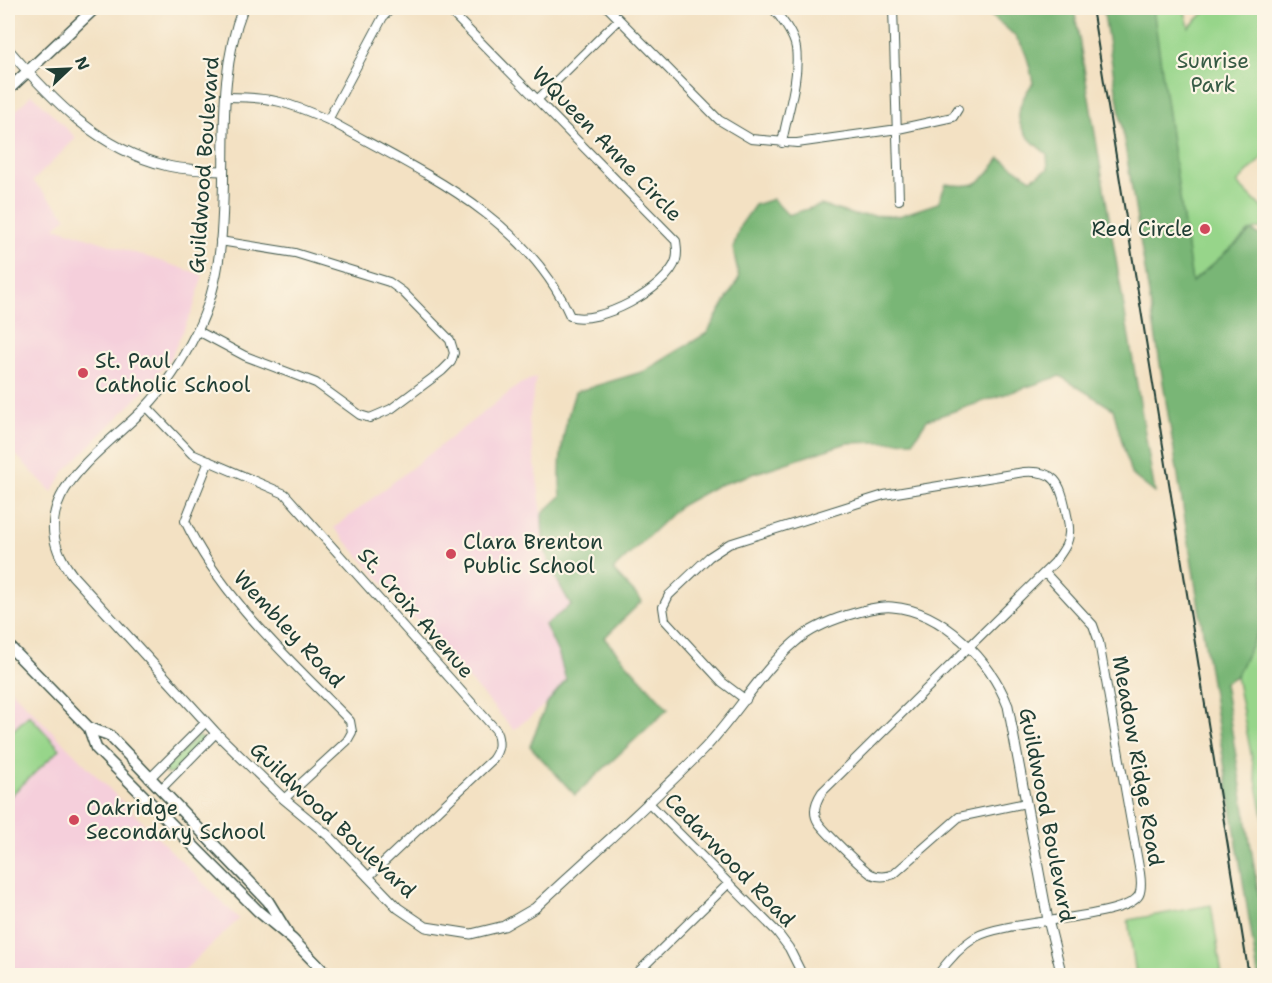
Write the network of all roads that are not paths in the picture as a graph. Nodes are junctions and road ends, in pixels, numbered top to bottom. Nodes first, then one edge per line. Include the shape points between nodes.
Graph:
1 (95, 8) edge
2 (243, 8) edge
3 (392, 8) edge
4 (447, 8) edge
5 (608, 8) edge
6 (772, 8) edge
7 (893, 8) edge
8 (619, 19) junction
9 (8, 49) edge
10 (27, 71) junction
11 (8, 90) edge
12 (227, 97) junction
13 (538, 99) junction
14 (957, 108) dead end
15 (328, 120) junction
16 (898, 129) junction
17 (782, 143) junction
18 (223, 171) junction
19 (899, 200) dead end
20 (220, 241) junction
21 (198, 331) junction
22 (146, 406) junction
23 (209, 462) junction
24 (1046, 574) junction
25 (8, 645) edge
26 (969, 650) junction
27 (746, 700) junction
28 (206, 722) junction
29 (89, 728) junction
30 (216, 733) junction
31 (149, 779) junction
32 (160, 790) junction
33 (284, 799) junction
34 (648, 802) junction
35 (1026, 803) junction
36 (368, 877) junction
37 (729, 883) junction
38 (1048, 920) junction
39 (292, 939) junction
40 (328, 975) edge
41 (634, 975) edge
42 (803, 975) edge
43 (937, 975) edge
44 (1062, 975) edge

1 - 10 main road
2 - 12 street, Guildwood Boulevard via 231,47
3 - 15 street
4 - 13 street, WQueen Anne Circle
5 - 8 street
6 - 17 street via 796,47
7 - 16 street
8 - 13 street
8 - 17 street via 719,120 751,139
9 - 10 street
10 - 11 main road
10 - 18 street via 96,136 128,154 169,167
12 - 15 street via 264,97 290,103
12 - 18 street, Guildwood Boulevard
13 - 15 street, WQueen Anne Circle via 676,241 676,262 644,295 595,318 581,320 570,316 543,266 483,208
14 - 16 street via 953,117
16 - 17 street
16 - 19 street
18 - 20 street, Guildwood Boulevard
20 - 21 street, Guildwood Boulevard via 214,284
20 - 21 street via 295,253 389,282 440,329 450,340 454,353 442,371 391,409 370,418 316,383 245,356
21 - 22 street, Guildwood Boulevard
22 - 23 street, St. Croix Avenue via 192,454
22 - 28 street, Guildwood Boulevard via 66,485 56,504 56,547 72,576
23 - 33 street, Wembley Road via 184,521 195,543 230,596 350,721 352,732 347,741
23 - 36 street, St. Croix Avenue via 285,494 496,730 499,750 492,760
24 - 26 street
24 - 27 street via 1070,533 1057,482 1050,474 1038,471 884,495 729,544 708,557 669,595 663,607 665,620 722,682
24 - 38 street, Meadow Ridge Road via 1093,625 1099,642 1141,885 1132,903 1117,909
25 - 29 main road
26 - 27 street, Guildwood Boulevard via 948,629 911,610 868,610 812,629 794,642
26 - 35 street, Guildwood Boulevard via 993,678 1008,706
26 - 35 street via 822,792 816,801 818,822 872,875 885,877 894,874 959,817
27 - 34 street, Guildwood Boulevard via 702,752
28 - 30 street, Guildwood Boulevard
28 - 31 street
29 - 31 main road via 109,735
29 - 39 main road via 96,748 258,911
30 - 32 street
30 - 33 street, Guildwood Boulevard
31 - 32 main road
32 - 39 main road via 268,901
33 - 36 street, Guildwood Boulevard via 330,837
34 - 36 street, Guildwood Boulevard via 535,908 504,926 471,934 426,927 399,908
34 - 37 street, Cedarwood Road
35 - 38 street, Guildwood Boulevard
37 - 41 street
37 - 42 street, Cedarwood Road via 789,948
38 - 43 street, Meadow Ridge Road via 976,937
38 - 44 street, Guildwood Boulevard
39 - 40 main road

